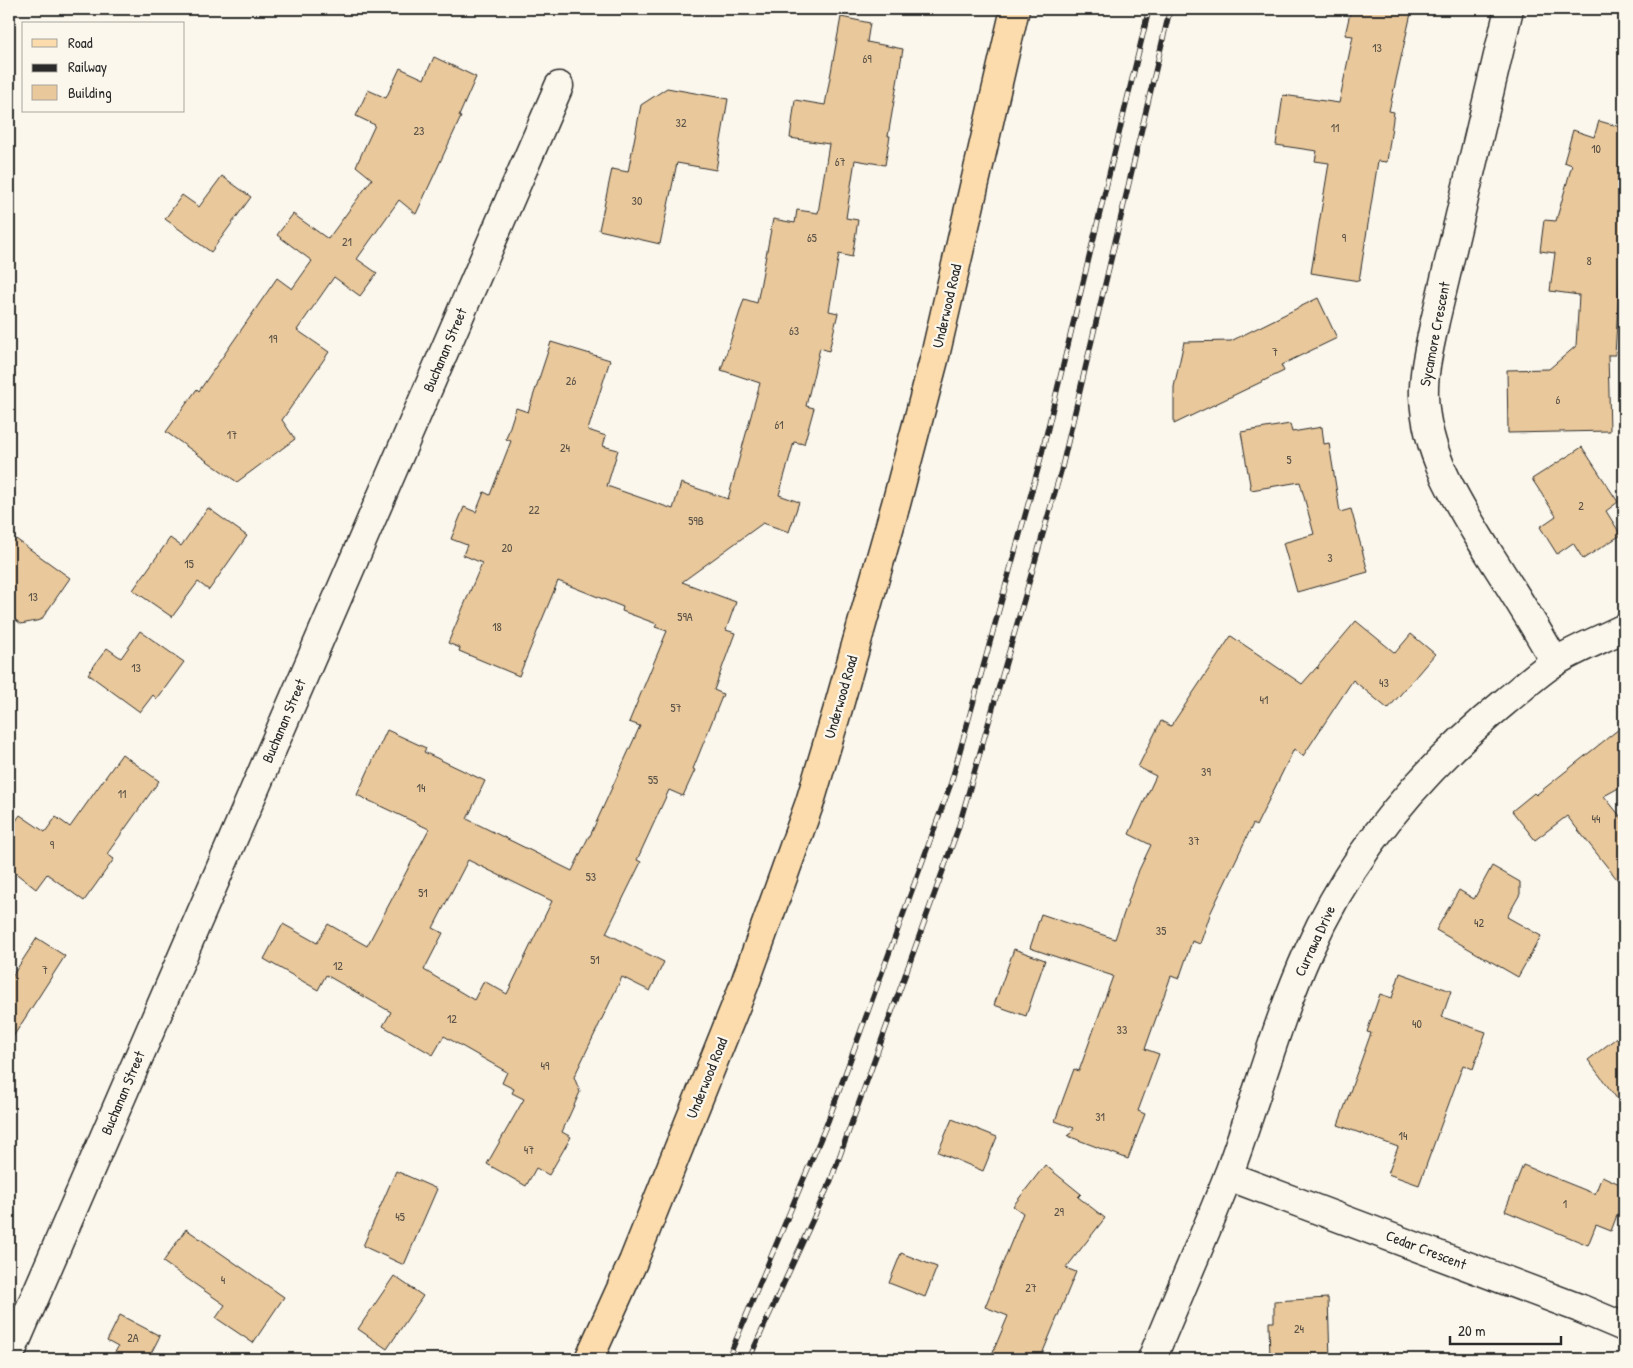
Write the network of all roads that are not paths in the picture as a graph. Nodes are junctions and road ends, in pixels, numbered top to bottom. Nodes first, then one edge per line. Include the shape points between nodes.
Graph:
1 (1015, 9) edge
2 (1509, 9) edge
3 (559, 86) dead end
4 (1624, 628) edge
5 (1555, 662) junction
6 (1228, 1176) junction
7 (1624, 1327) edge
8 (9, 1357) edge
9 (589, 1359) edge
10 (1152, 1359) edge

1 - 9 main road, Underwood Road via 935,356 856,648 810,802 738,1002 633,1262
2 - 5 street, Sycamore Crescent via 1435,322 1424,396 1428,433 1439,467
3 - 8 street, Buchanan Street
4 - 5 street, Currawa Drive
5 - 6 street, Currawa Drive via 1486,717 1421,780 1389,817 1360,859 1332,904 1291,993
6 - 7 street, Cedar Crescent
6 - 10 street, Currawa Drive

